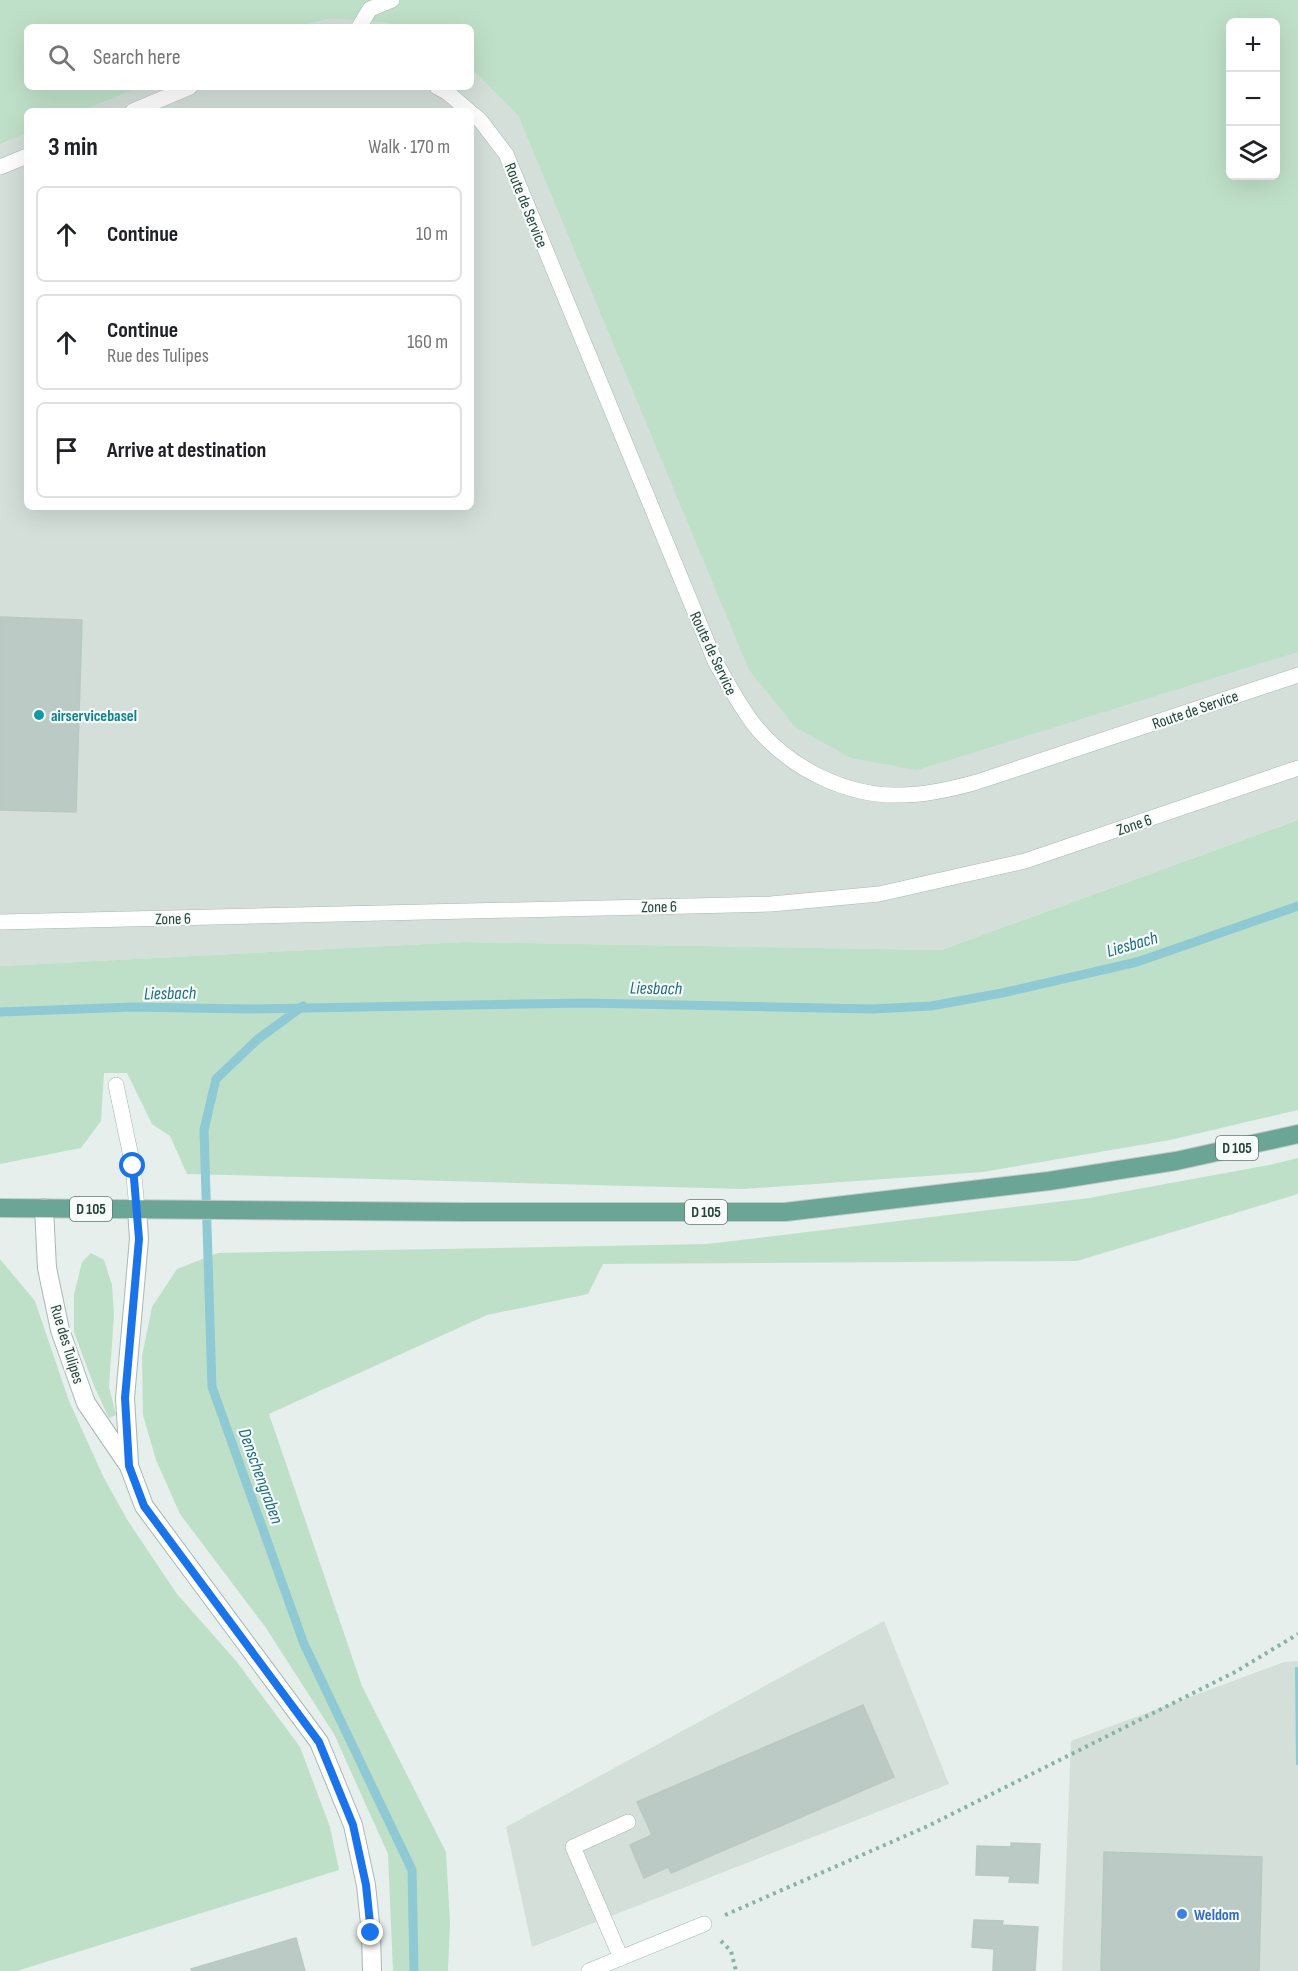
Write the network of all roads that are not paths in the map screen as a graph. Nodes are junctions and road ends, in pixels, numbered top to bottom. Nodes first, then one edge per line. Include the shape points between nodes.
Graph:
1 (392, 0) edge
2 (361, 24) edge
3 (183, 90) edge
4 (442, 90) edge
5 (140, 108) edge
6 (465, 108) edge
7 (474, 115) edge
8 (24, 157) edge
9 (0, 167) edge
10 (1298, 675) edge
11 (1298, 768) edge
12 (0, 922) edge
13 (116, 1085) dead end
14 (1298, 1134) edge
15 (0, 1208) edge
16 (44, 1208) junction
17 (137, 1209) junction
18 (129, 1466) junction
19 (628, 1822) dead end
20 (704, 1924) road end
21 (621, 1958) junction
22 (372, 1971) edge
23 (589, 1971) edge

1 - 2 lane via 370,9
3 - 5 lane
4 - 6 lane, Route de Service
7 - 10 lane, Route de Service via 506,154 715,661 741,706 784,754 852,791 899,796 944,791
8 - 9 lane
11 - 12 lane, Zone 6 via 1025,861 879,894 771,904
13 - 17 lane via 133,1166
14 - 17 main road, D 105 via 1176,1161 1049,1181 785,1212
15 - 16 main road, D 105
16 - 17 main road, D 105
16 - 18 street, Rue des Tulipes via 47,1268 60,1330 86,1403
17 - 18 street, Rue des Tulipes via 139,1239 125,1398
18 - 22 street, Rue des Tulipes via 144,1506 319,1742 353,1825 366,1885
19 - 21 lane via 573,1847
20 - 21 lane
21 - 23 lane

